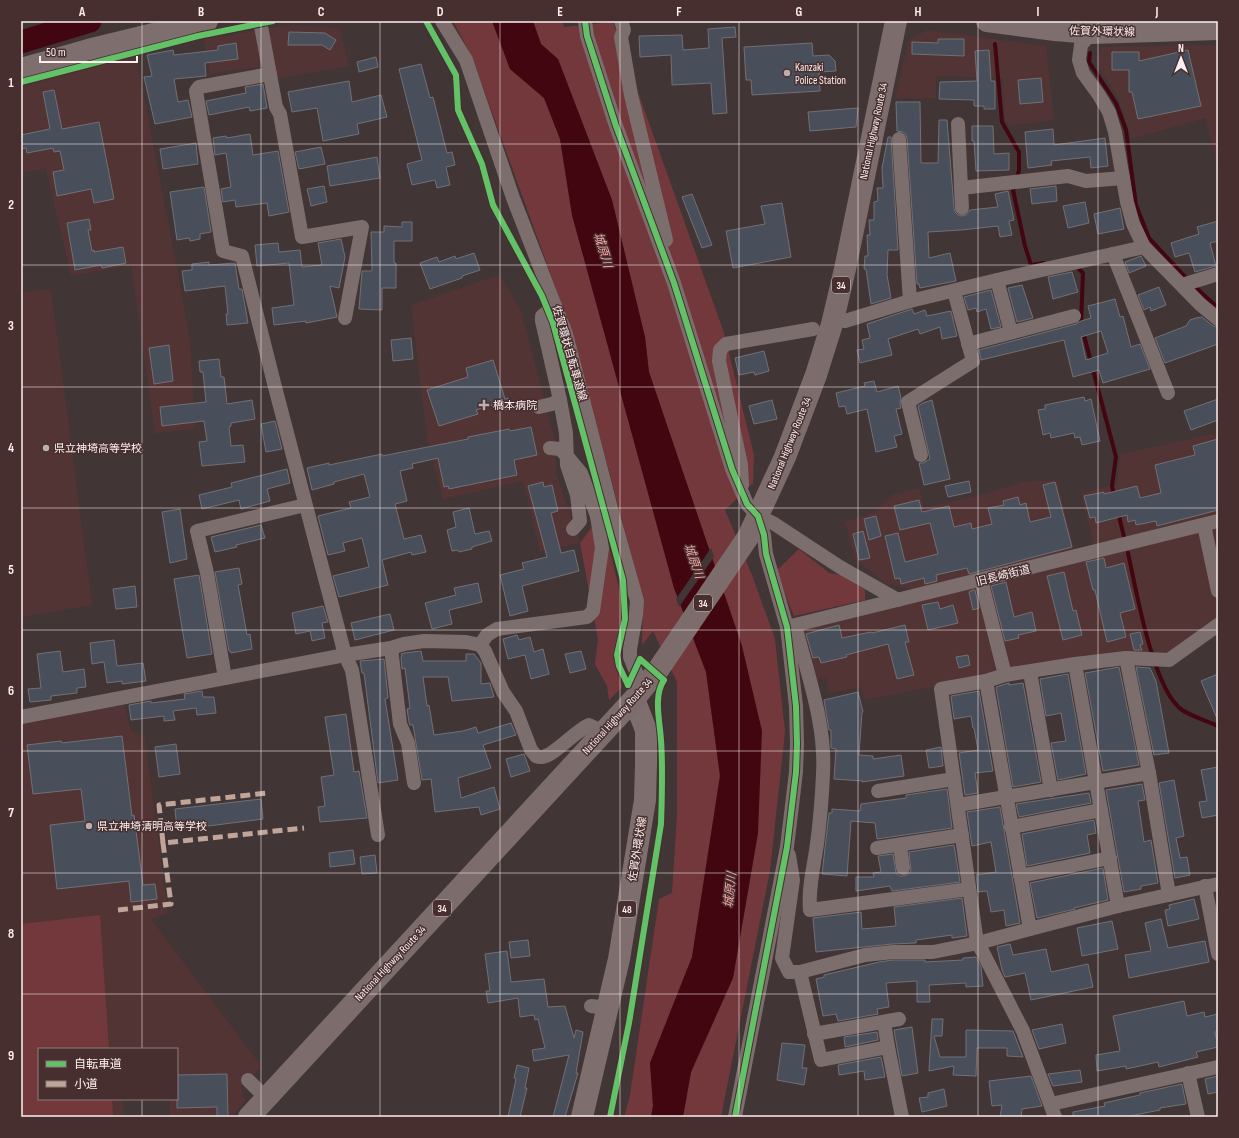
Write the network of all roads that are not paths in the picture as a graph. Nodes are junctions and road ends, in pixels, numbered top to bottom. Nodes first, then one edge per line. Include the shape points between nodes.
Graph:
1 (207, 21) edge
2 (260, 21) edge
3 (442, 21) edge
4 (585, 21) edge
5 (621, 21) edge
6 (896, 21) edge
7 (987, 21) edge
8 (1098, 27) edge
9 (1218, 29) edge
10 (21, 69) edge
11 (270, 74) junction
12 (958, 124) dead end
13 (899, 139) dead end
14 (1123, 178) junction
15 (961, 188) junction
16 (962, 208) dead end
17 (1144, 247) junction
18 (1113, 254) junction
19 (1218, 274) edge
20 (997, 280) junction
21 (674, 283) junction
22 (1182, 285) junction
23 (954, 291) junction
24 (910, 301) junction
25 (555, 306) junction
26 (1074, 316) dead end
27 (345, 318) dead end
28 (1218, 319) edge
29 (845, 321) dead end
30 (813, 330) dead end
31 (1011, 332) junction
32 (968, 344) junction
33 (1168, 393) dead end
34 (560, 400) junction
35 (539, 408) dead end
36 (550, 448) dead end
37 (566, 455) junction
38 (921, 455) dead end
39 (743, 497) junction
40 (305, 505) junction
41 (612, 512) junction
42 (597, 516) junction
43 (758, 516) junction
44 (1218, 521) edge
45 (1204, 525) junction
46 (573, 529) dead end
47 (980, 580) junction
48 (1218, 591) edge
49 (898, 600) junction
50 (1218, 625) edge
51 (787, 627) junction
52 (480, 645) junction
53 (391, 648) junction
54 (344, 655) junction
55 (1126, 658) junction
56 (1075, 664) junction
57 (1030, 672) junction
58 (1005, 675) junction
59 (225, 678) junction
60 (986, 682) junction
61 (634, 699) junction
62 (21, 718) edge
63 (604, 732) junction
64 (1148, 773) junction
65 (954, 779) junction
66 (1096, 782) junction
67 (414, 783) dead end
68 (1051, 790) junction
69 (878, 791) dead end
70 (1006, 797) junction
71 (958, 805) junction
72 (1101, 810) junction
73 (1011, 827) junction
74 (378, 835) dead end
75 (962, 835) junction
76 (900, 845) junction
77 (787, 847) junction
78 (877, 848) dead end
79 (1110, 858) junction
80 (903, 868) dead end
81 (1020, 876) junction
82 (1211, 885) edge
83 (969, 889) junction
84 (1169, 894) junction
85 (1118, 906) junction
86 (1030, 929) junction
87 (978, 943) junction
88 (1218, 954) edge
89 (800, 972) junction
90 (899, 1019) dead end
91 (884, 1022) junction
92 (814, 1034) junction
93 (888, 1047) junction
94 (1218, 1067) edge
95 (1188, 1073) junction
96 (248, 1080) dead end
97 (266, 1098) junction
98 (1053, 1111) edge
99 (249, 1117) edge
100 (582, 1117) edge
101 (735, 1117) edge
102 (902, 1117) edge
103 (1198, 1117) edge

1 - 10 main road
2 - 11 street
3 - 25 street via 466,60 513,198
4 - 21 street via 587,36 616,126
5 - 21 street via 624,30 621,37 631,95
6 - 43 highway, National Highway Route 34 / 34 via 832,324 814,382 785,457
7 - 8 main road, 佐賀外環状線 via 1055,30
8 - 9 main road, 佐賀外環状線
8 - 14 street via 1080,45 1079,60 1083,73 1109,112
11 - 27 street via 276,107 280,114 302,237 362,227
11 - 40 street via 199,87 196,91 224,251 242,256
12 - 15 street
13 - 24 street
14 - 15 street via 1086,181 1068,176
14 - 17 street via 1133,224
15 - 16 street
17 - 18 street
17 - 22 street
18 - 20 street
18 - 33 street
19 - 22 street
20 - 23 street
20 - 31 street
21 - 39 street
22 - 28 street
23 - 24 street
23 - 32 street
24 - 29 street
25 - 34 street via 542,316 542,321
25 - 41 street via 566,334
26 - 31 street
30 - 39 street via 726,344 720,350 719,361 741,465
31 - 32 street
32 - 38 street via 973,361 908,402
34 - 35 street
34 - 37 street via 566,433
36 - 37 street via 560,449
37 - 42 street via 581,472
37 - 46 street via 577,495 580,521
39 - 43 street
40 - 54 street
40 - 59 street via 197,531
41 - 42 street
41 - 61 street via 637,601 630,649 630,657 638,677
42 - 52 street via 602,548 593,611 587,617 497,628
43 - 49 street
43 - 51 street
43 - 61 highway, National Highway Route 34 / 34 via 748,537 658,670
44 - 45 street, 旧長崎街道
45 - 47 street, 旧長崎街道
45 - 48 street
47 - 49 street, 旧長崎街道
47 - 58 street
49 - 51 street, 旧長崎街道
50 - 55 street via 1169,660
51 - 77 street via 796,706 797,744
51 - 83 street via 797,633 817,710 824,752 817,842 809,898 810,910
52 - 53 street via 424,641
52 - 63 street via 503,692 516,711 531,750 536,756 549,755 589,725
53 - 54 street
53 - 67 street via 400,724 408,744
54 - 59 street
54 - 74 street via 352,670
55 - 56 street
55 - 64 street
56 - 57 street
56 - 66 street
57 - 58 street
57 - 68 street
58 - 60 street
59 - 62 street
60 - 65 street via 941,689
60 - 70 street
61 - 63 highway, National Highway Route 34 / 34
61 - 100 main road, 佐賀外環状線 / 48 via 646,730 645,800 619,959 599,1007
63 - 97 highway, National Highway Route 34 / 34
64 - 66 street
64 - 84 street
65 - 69 street
65 - 71 street
66 - 68 street
66 - 72 street
68 - 70 street
70 - 71 street
70 - 73 street
71 - 75 street
72 - 73 street
72 - 79 street
73 - 81 street
75 - 76 street
75 - 83 street
76 - 78 street
76 - 80 street
77 - 89 street via 793,880 782,958 790,972
77 - 101 street
79 - 81 street
79 - 85 street
81 - 86 street
82 - 84 street
82 - 88 street
83 - 87 street
84 - 85 street
85 - 86 street
86 - 87 street
87 - 89 street via 933,952 865,955
87 - 98 street via 1023,1031
89 - 92 street
90 - 91 street
91 - 92 street
91 - 93 street
92 - 93 street via 821,1060
93 - 102 street
94 - 95 street
95 - 98 street
95 - 103 street
96 - 97 street
97 - 99 highway, National Highway Route 34 / 34

